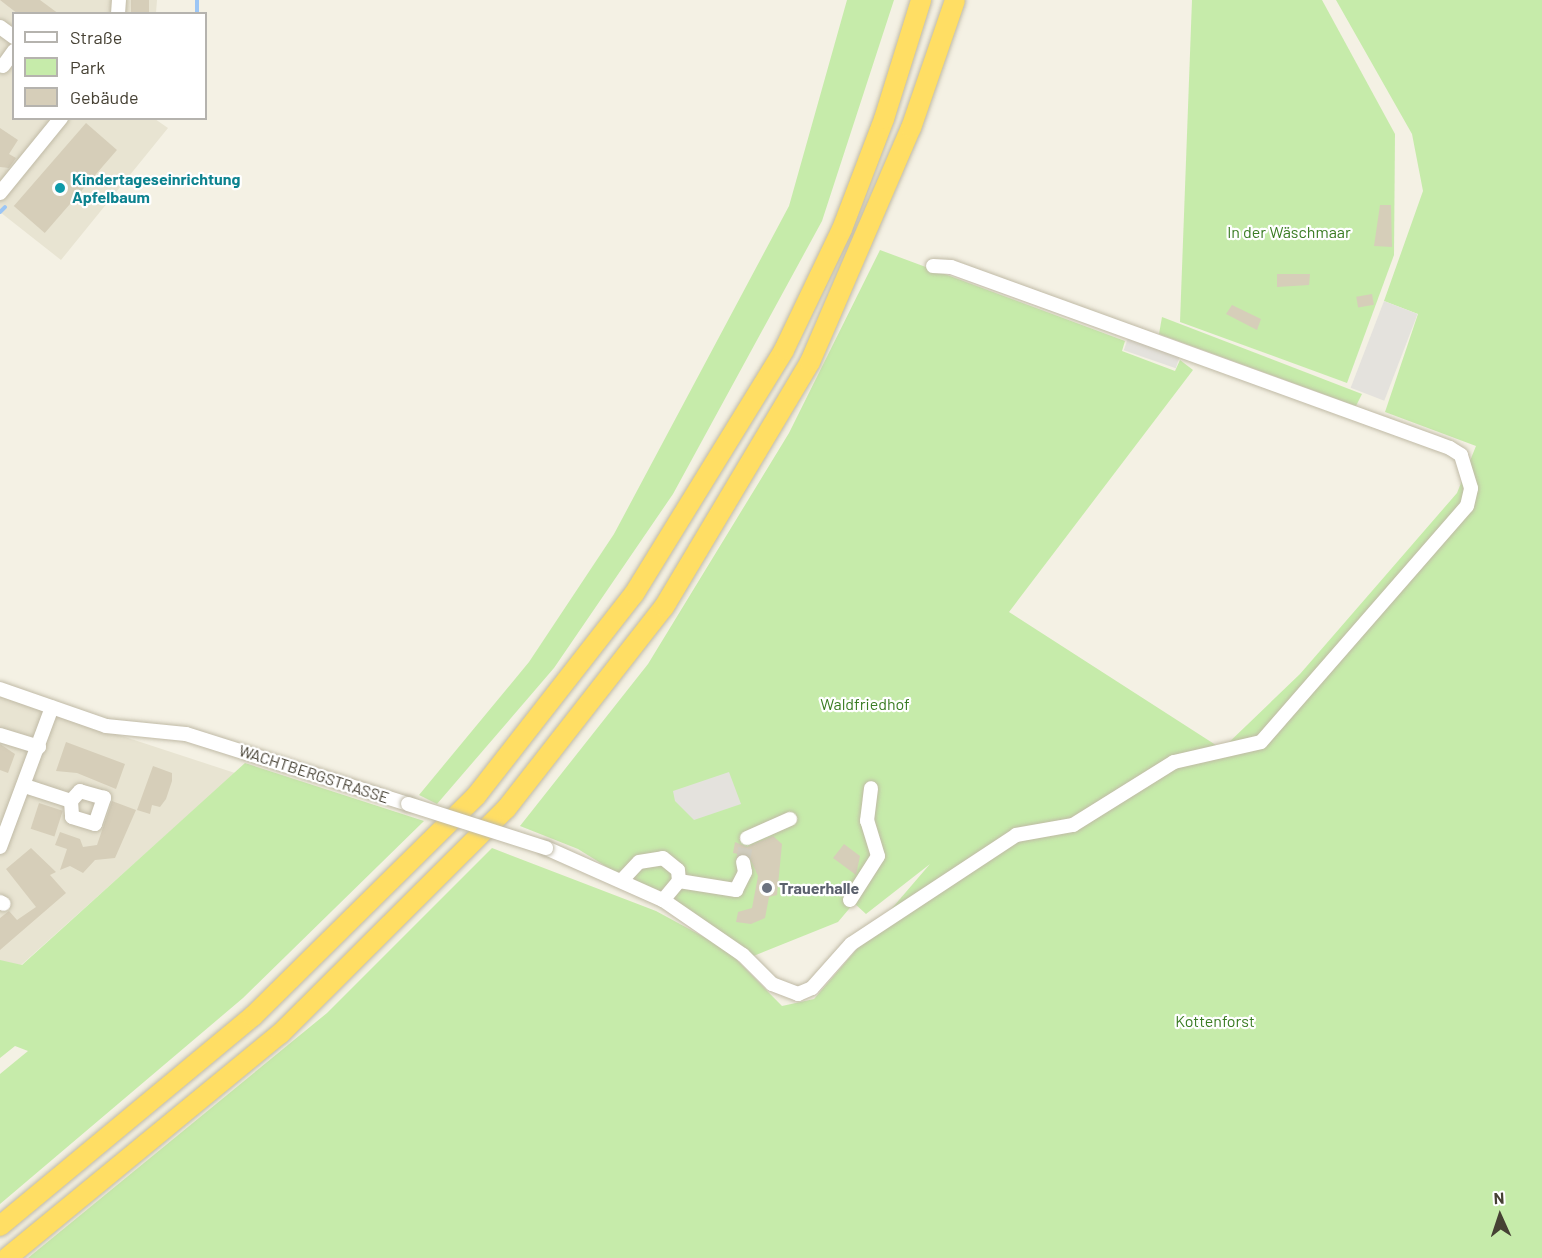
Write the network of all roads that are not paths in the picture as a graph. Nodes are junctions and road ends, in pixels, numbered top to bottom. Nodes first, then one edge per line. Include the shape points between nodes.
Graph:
1 (921, 0) edge
2 (955, 0) edge
3 (12, 54) edge
4 (3, 66) dead end
5 (59, 120) edge
6 (0, 194) edge
7 (933, 266) dead end
8 (0, 689) edge
9 (52, 707) junction
10 (0, 735) edge
11 (39, 747) junction
12 (25, 786) junction
13 (871, 788) dead end
14 (71, 801) dead end
15 (7, 815) edge
16 (790, 819) dead end
17 (747, 838) dead end
18 (0, 848) edge
19 (743, 862) tunnel mouth
20 (623, 879) junction
21 (679, 880) junction
22 (663, 900) junction
23 (850, 900) dead end
24 (0, 1226) edge
25 (7, 1258) edge

1 - 24 highway via 885,119 842,229 784,350 634,594 476,796 253,1016
2 - 25 highway via 911,129 810,362 664,607 506,809 288,1026
3 - 4 street
5 - 6 street
7 - 22 street, WACHTBERGSTRASSE via 951,267 1450,448 1461,455 1471,488 1467,506 1261,742 1174,762 1074,825 1016,835 851,944 812,988 798,994 771,984 743,955
8 - 9 street, WACHTBERGSTRASSE
9 - 11 street
9 - 20 street, WACHTBERGSTRASSE, bridge via 106,726 186,734 546,848
10 - 11 street
11 - 12 street
12 - 14 street
12 - 15 street
13 - 23 street via 867,821 878,856
15 - 18 street
16 - 17 street
19 - 21 street via 745,872 736,890
20 - 21 street via 639,862 663,858 678,870
20 - 22 street, WACHTBERGSTRASSE
21 - 22 street

